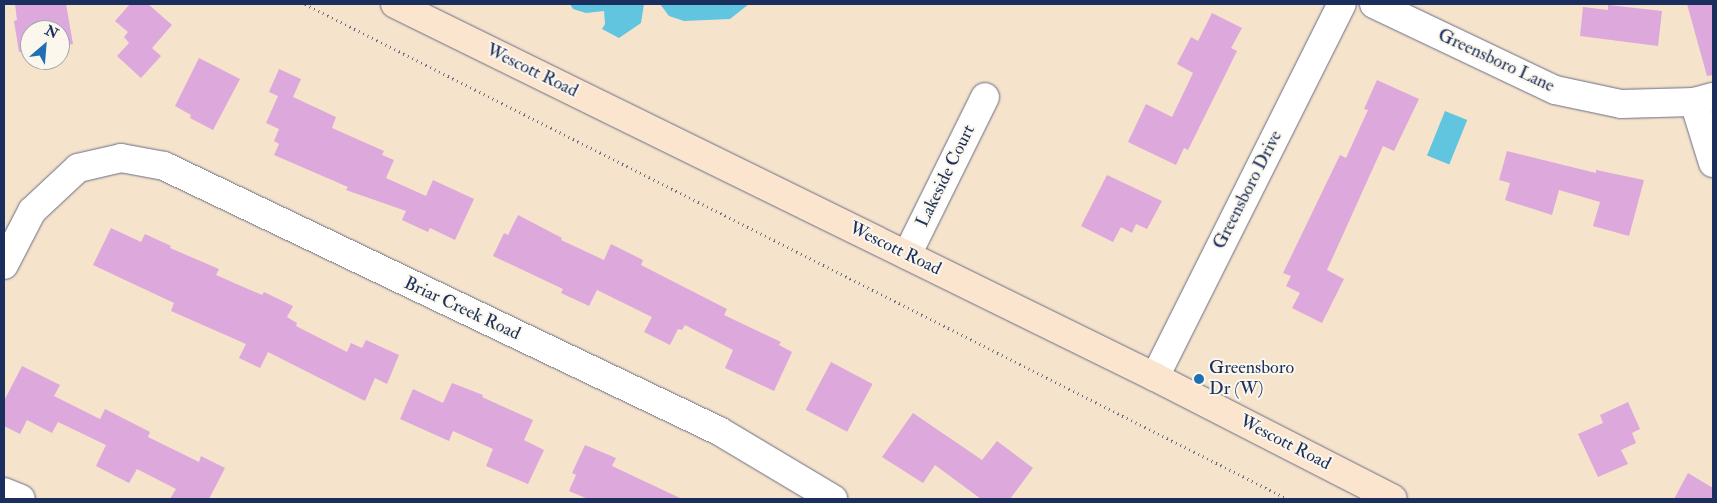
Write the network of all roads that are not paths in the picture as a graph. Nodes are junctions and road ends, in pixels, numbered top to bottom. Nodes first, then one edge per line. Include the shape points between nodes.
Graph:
1 (395, 4) edge
2 (1342, 4) edge
3 (1374, 4) edge
4 (985, 97) dead end
5 (1704, 100) edge
6 (1713, 163) edge
7 (907, 255) junction
8 (4, 266) edge
9 (1155, 377) junction
10 (4, 492) edge
11 (21, 499) edge
12 (833, 499) edge
13 (1393, 499) edge

1 - 7 street, Wescott Road
2 - 9 street, Greensboro Drive
3 - 5 street, Greensboro Lane via 1555,90 1621,104
4 - 7 street, Lakeside Court
5 - 6 street
7 - 9 street, Wescott Road
8 - 12 street, Briar Creek Road via 32,212 78,168 121,158 164,166 719,431
9 - 13 street, Wescott Road
10 - 11 street

